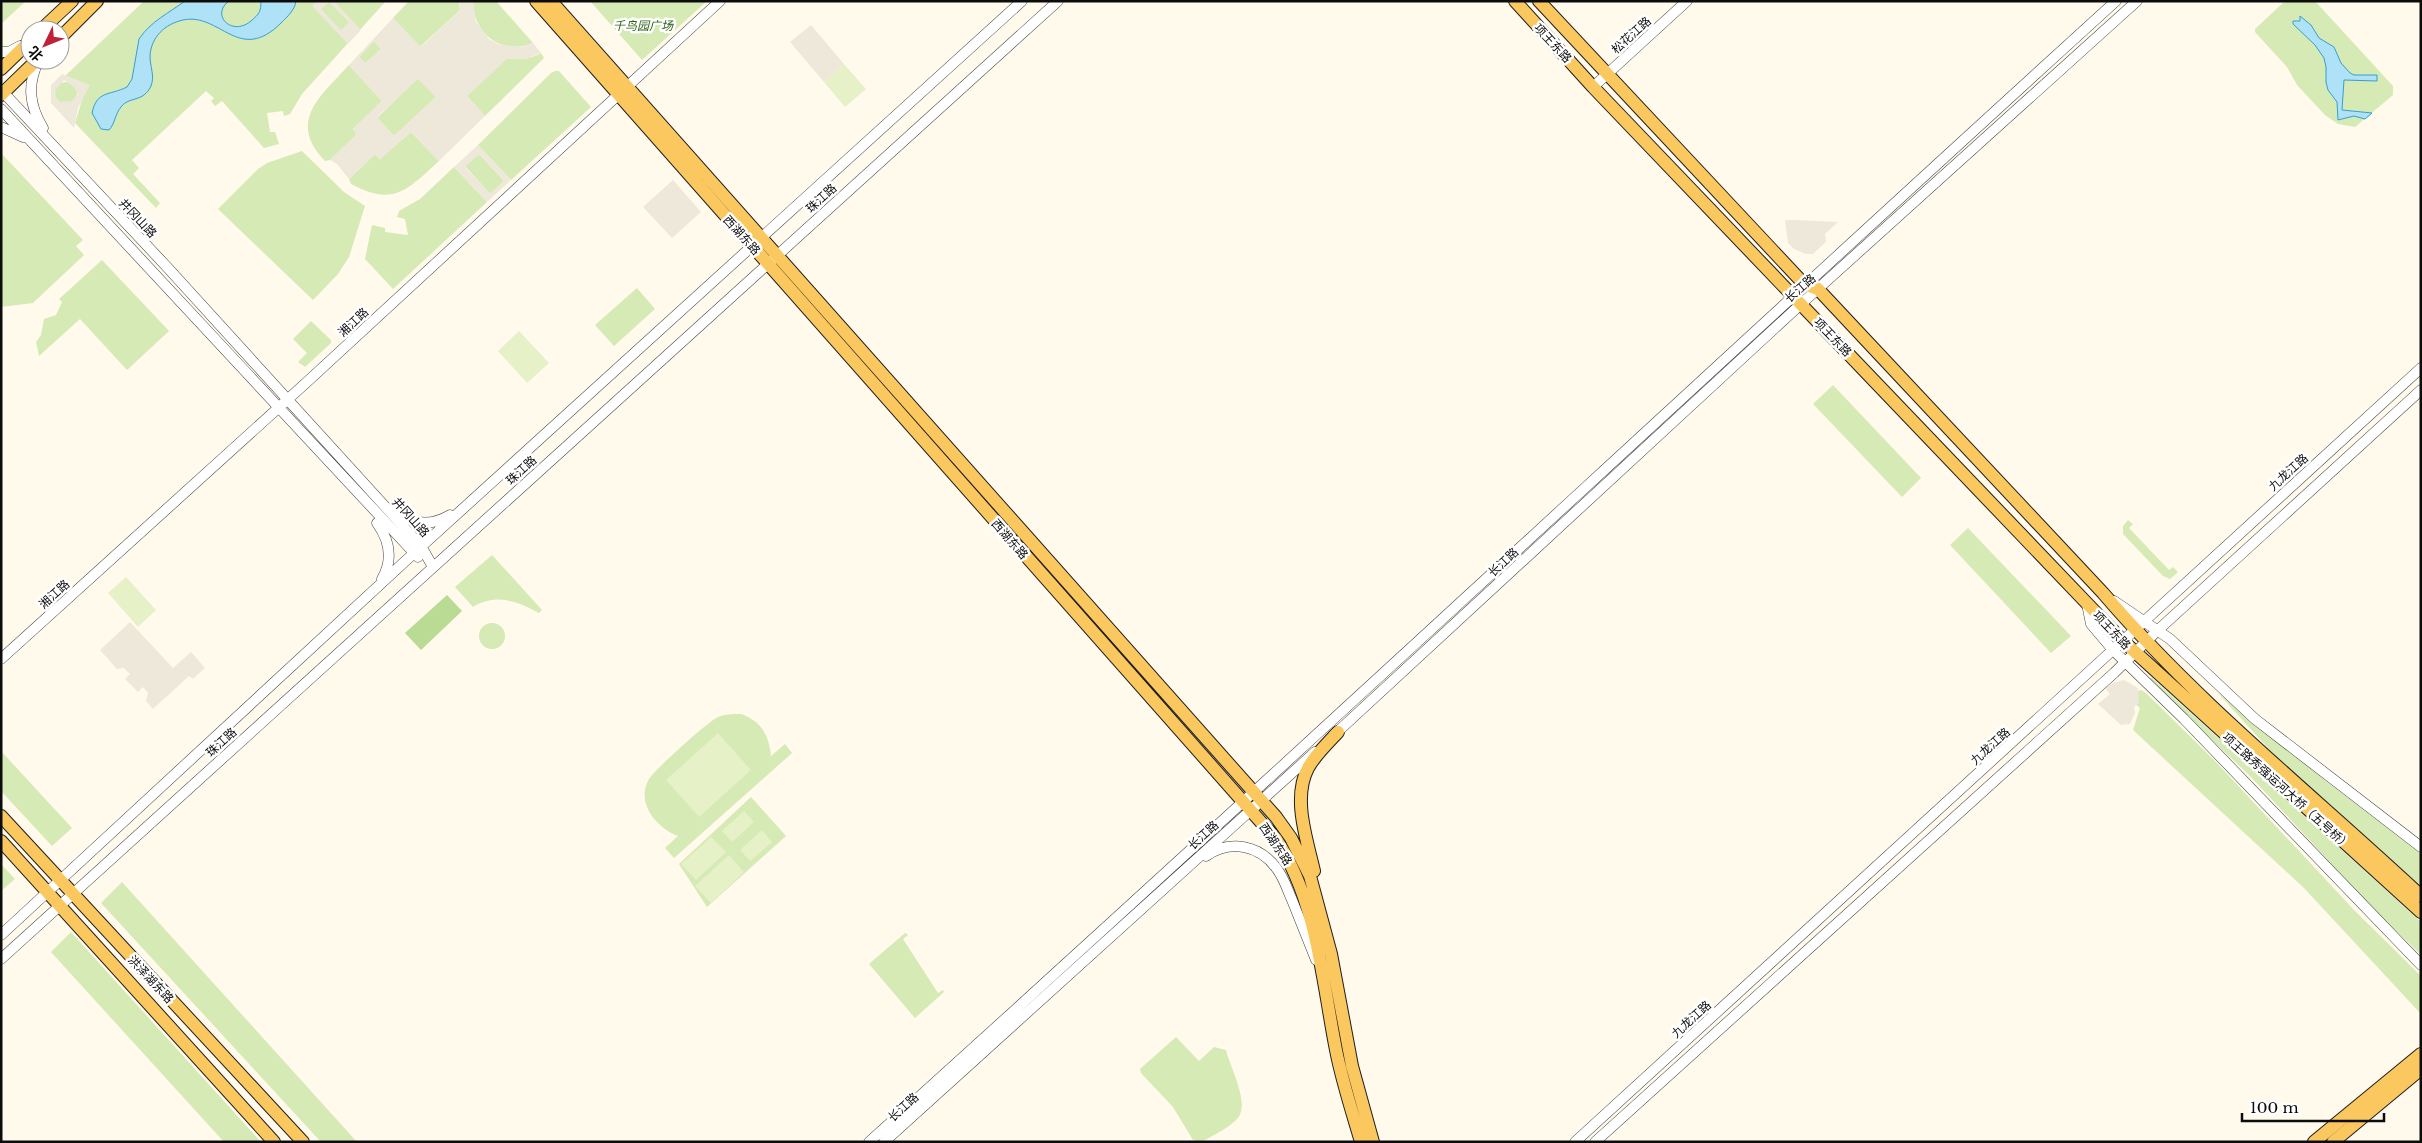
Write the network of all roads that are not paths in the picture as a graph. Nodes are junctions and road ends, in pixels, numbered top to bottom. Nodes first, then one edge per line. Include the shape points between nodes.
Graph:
1 (72, 1) edge
2 (97, 1) edge
3 (536, 1) edge
4 (551, 1) edge
5 (720, 1) edge
6 (1022, 1) edge
7 (1058, 1) edge
8 (1515, 1) edge
9 (1539, 1) edge
10 (1679, 1) edge
11 (1686, 1) edge
12 (2116, 1) edge
13 (2137, 1) edge
14 (52, 20) edge
15 (70, 28) edge
16 (20, 46) edge
17 (20, 51) edge
18 (1, 52) edge
19 (1, 69) edge
20 (27, 70) edge
21 (35, 70) edge
22 (1605, 72) junction
23 (1591, 85) junction
24 (622, 91) junction
25 (2, 92) edge
26 (1, 109) edge
27 (1, 127) edge
28 (52, 144) junction
29 (43, 154) junction
30 (756, 242) junction
31 (772, 259) junction
32 (1804, 284) junction
33 (1818, 289) junction
34 (1797, 299) junction
35 (2421, 368) edge
36 (2421, 390) edge
37 (286, 400) junction
38 (277, 408) junction
39 (356, 476) junction
40 (348, 484) junction
41 (466, 505) junction
42 (421, 546) junction
43 (413, 554) junction
44 (433, 567) junction
45 (377, 586) junction
46 (2103, 593) junction
47 (2143, 620) junction
48 (2134, 630) junction
49 (2157, 631) junction
50 (2145, 642) junction
51 (2118, 645) junction
52 (2135, 653) junction
53 (1, 659) edge
54 (2164, 660) joint
55 (2125, 662) junction
56 (2153, 670) joint
57 (1338, 732) junction
58 (1258, 796) junction
59 (1247, 806) junction
60 (1, 816) edge
61 (1, 841) edge
62 (2421, 847) edge
63 (60, 881) junction
64 (1171, 881) junction
65 (48, 893) junction
66 (72, 894) junction
67 (2421, 896) edge
68 (59, 906) junction
69 (2421, 912) edge
70 (1, 935) edge
71 (1332, 954) junction
72 (1, 959) edge
73 (2421, 964) edge
74 (1324, 981) junction
75 (2421, 1054) edge
76 (2421, 1069) edge
77 (274, 1142) edge
78 (303, 1142) edge
79 (870, 1142) edge
80 (884, 1142) edge
81 (1361, 1142) edge
82 (1374, 1142) edge
83 (1575, 1142) edge
84 (1595, 1142) edge
85 (2314, 1142) edge
86 (2333, 1142) edge

1 - 14 main road
2 - 15 main road
3 - 24 main road, 西湖东路
4 - 24 main road, 西湖东路
5 - 24 street, 湘江路
6 - 30 street, 珠江路
7 - 31 street, 珠江路
8 - 23 main road, 项王东路
9 - 22 main road, 项王东路
10 - 22 street, 松花江路
11 - 22 street, 松花江路
12 - 32 street, 长江路
13 - 33 street, 长江路
16 - 18 street
17 - 19 main road
20 - 25 main road
21 - 28 street via 30,94 36,117
22 - 23 street, 松花江路
22 - 32 main road, 项王东路
23 - 34 main road, 项王东路
24 - 30 main road, 西湖东路
24 - 37 street, 湘江路
25 - 28 street, 井冈山路
26 - 29 street, 井冈山路
27 - 29 street via 16,133
28 - 37 street, 井冈山路
29 - 38 street, 井冈山路
30 - 31 main road, 西湖东路
30 - 41 street, 珠江路
31 - 44 street, 珠江路
31 - 58 main road, 西湖东路
31 - 59 main road, 西湖东路
32 - 33 main road, 项王东路
32 - 34 street, 长江路
33 - 34 street, 长江路
33 - 46 main road, 项王东路
34 - 51 main road, 项王东路 via 2087,604
34 - 57 street, 长江路
34 - 58 street, 长江路
35 - 47 street, 九龙江路
36 - 49 street
37 - 38 street, 湘江路
37 - 39 street, 井冈山路
38 - 40 street, 井冈山路
38 - 53 street, 湘江路
39 - 41 street via 396,512 413,522 441,520
39 - 42 street, 井冈山路
40 - 43 street, 井冈山路
40 - 45 street via 387,540 388,565
41 - 42 street, 珠江路
42 - 43 street, 珠江路
42 - 44 street, 井冈山路
43 - 44 street, 井冈山路
43 - 45 street, 珠江路
44 - 66 street, 珠江路
45 - 63 street, 珠江路
46 - 47 street
46 - 48 main road, 项王东路
47 - 48 street, 九龙江路
47 - 49 street
48 - 50 main road, 项王东路
48 - 51 street, 九龙江路
49 - 50 street
49 - 62 street via 2180,648 2255,719
50 - 52 street
50 - 54 main road, 项王东路
51 - 52 main road, 项王东路
51 - 55 street
51 - 83 street, 九龙江路
52 - 55 street
52 - 56 main road, 项王东路
54 - 67 main road, 项王路秀强运河大桥（五号桥）
55 - 73 street
55 - 84 street
56 - 69 main road, 项王路秀强运河大桥（五号桥）
57 - 58 street, 长江路
57 - 71 main road via 1308,768 1302,794 1303,819
58 - 59 street, 长江路
58 - 71 main road, 西湖东路 via 1291,838 1302,858
59 - 64 street, 长江路
59 - 74 main road, 西湖东路 via 1276,839 1294,871
59 - 79 street, 长江路
60 - 63 main road, 洪泽湖东路
61 - 65 main road, 洪泽湖东路
63 - 65 street, 珠江路
63 - 66 main road, 洪泽湖东路
64 - 74 street via 1222,847 1256,850 1282,876
64 - 80 street, 长江路
65 - 68 main road, 洪泽湖东路
65 - 70 street, 珠江路
66 - 68 street, 珠江路
66 - 78 main road, 洪泽湖东路
68 - 72 street, 珠江路
68 - 77 main road, 洪泽湖东路
71 - 82 main road, 西湖东路 via 1348,1049
74 - 81 main road, 西湖东路 via 1340,1071
75 - 85 main road
76 - 86 main road

